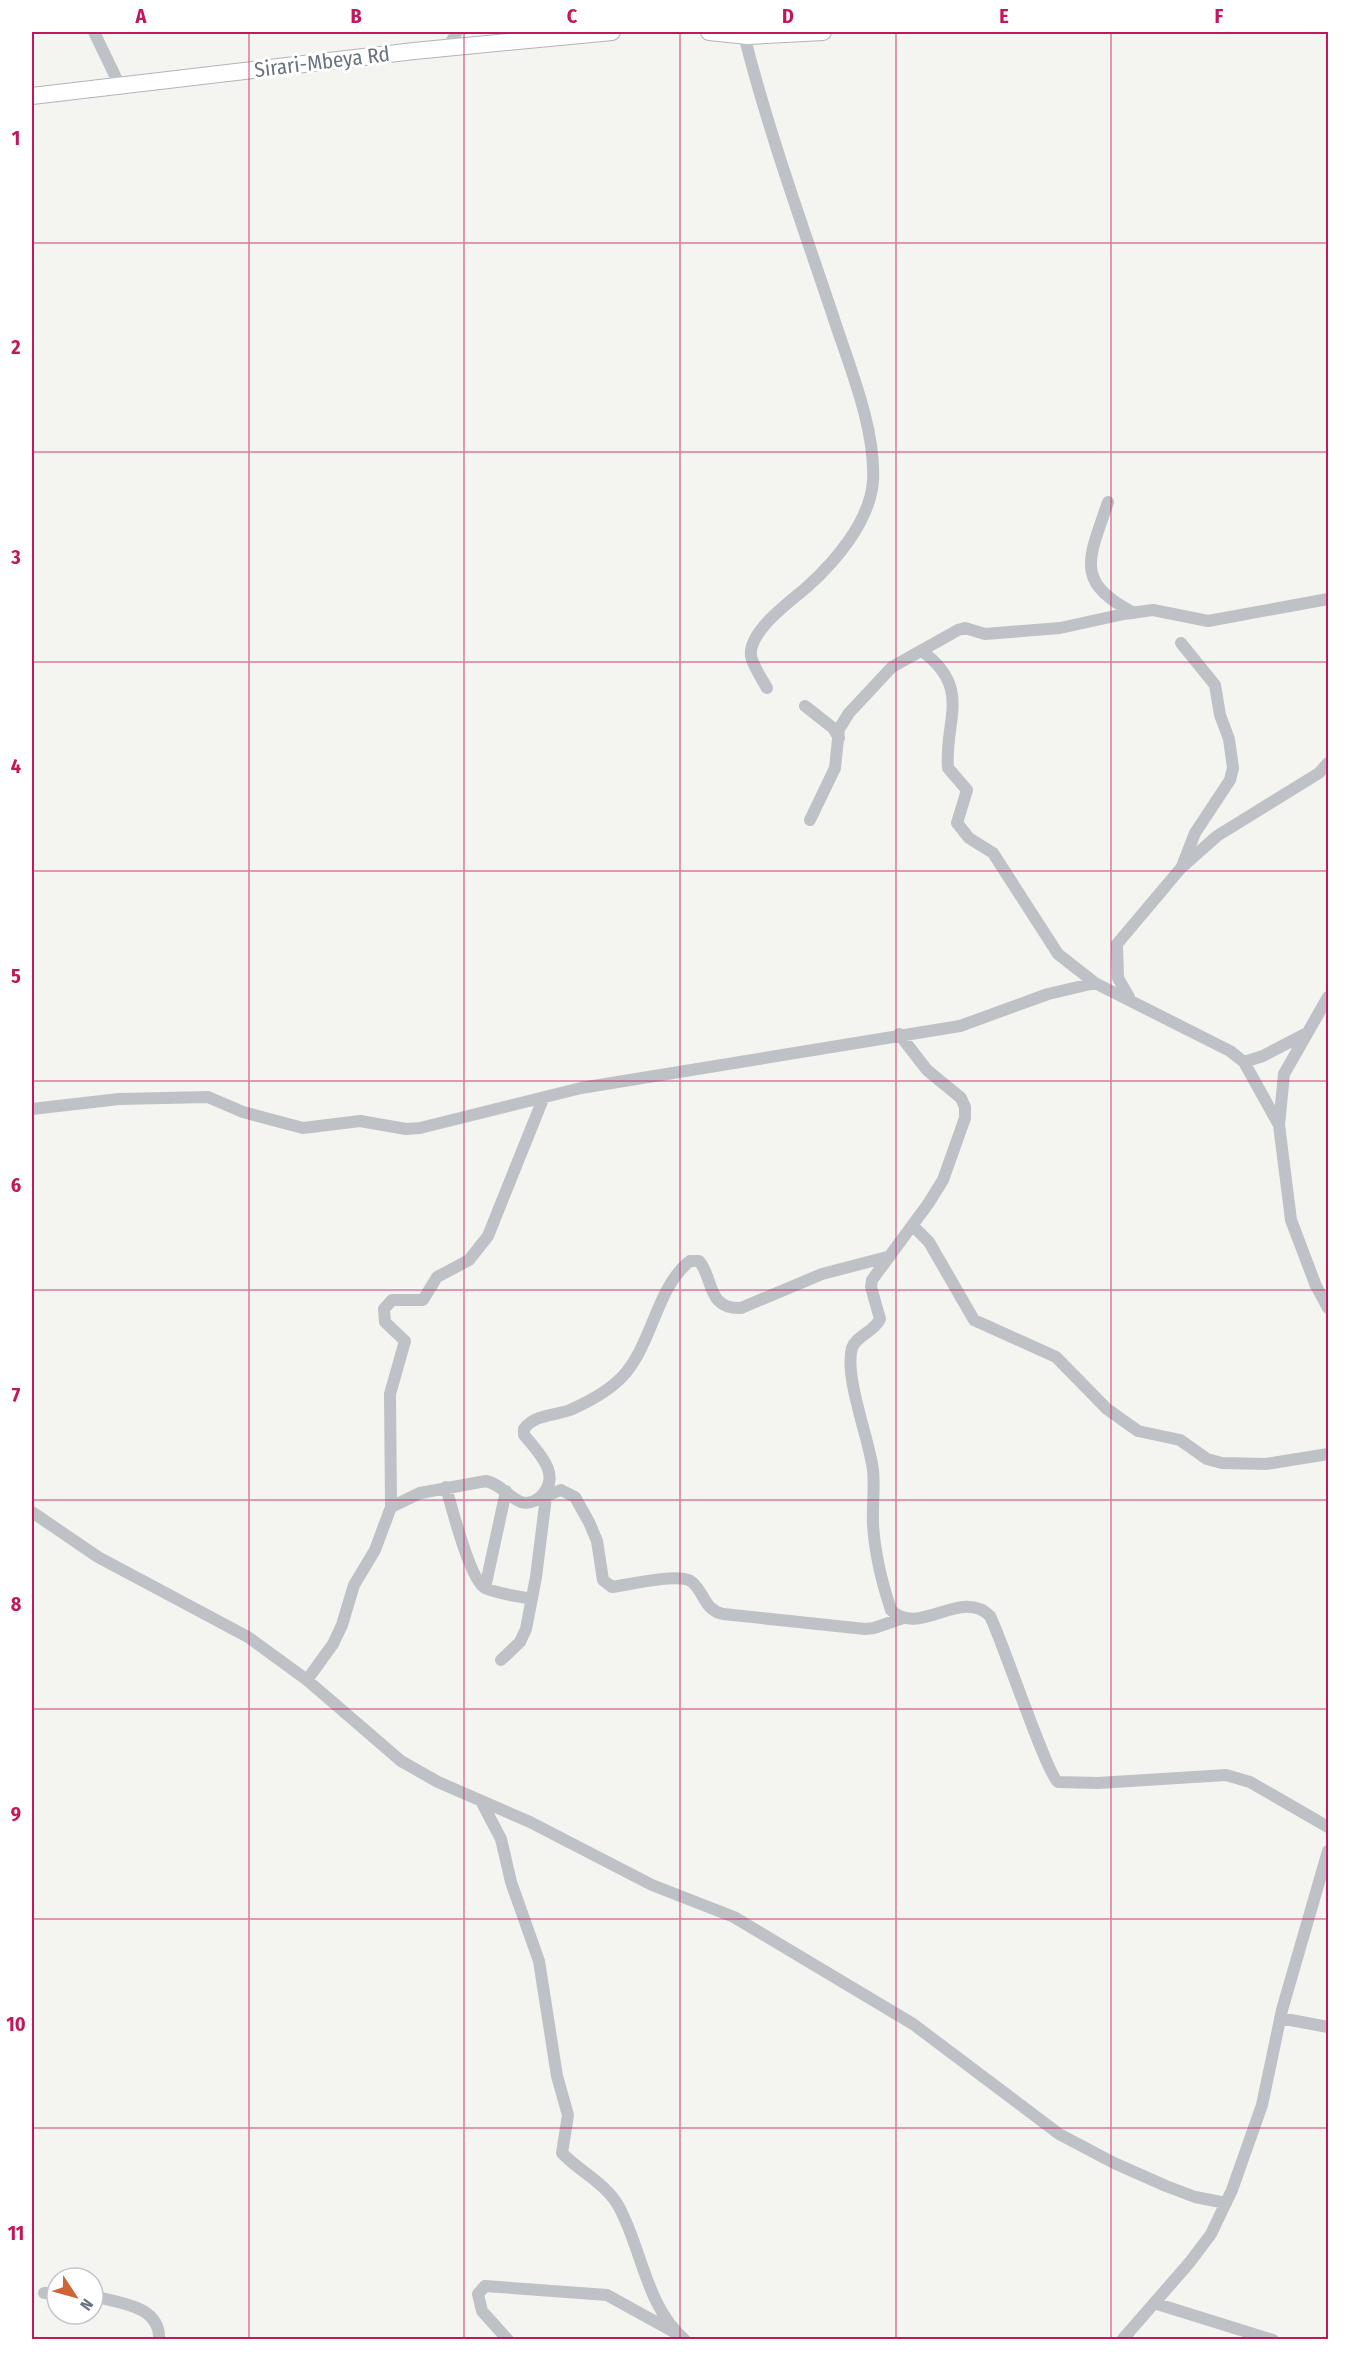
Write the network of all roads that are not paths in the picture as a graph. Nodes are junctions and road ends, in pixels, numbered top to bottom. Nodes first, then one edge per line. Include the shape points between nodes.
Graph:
1 (94, 32) edge
2 (457, 32) edge
3 (612, 32) edge
4 (709, 32) edge
5 (823, 32) edge
6 (750, 34) edge
7 (448, 47) junction
8 (119, 84) junction
9 (32, 96) edge
10 (1108, 501) dead end
11 (1329, 599) edge
12 (1134, 613) junction
13 (1181, 643) dead end
14 (922, 651) junction
15 (767, 688) dead end
16 (805, 706) dead end
17 (839, 738) junction
18 (1329, 763) edge
19 (810, 820) dead end
20 (1181, 868) junction
21 (1095, 983) junction
22 (1329, 997) edge
23 (1131, 1000) junction
24 (899, 1034) junction
25 (1305, 1034) junction
26 (1244, 1062) junction
27 (543, 1099) junction
28 (32, 1109) edge
29 (1279, 1125) junction
30 (913, 1226) junction
31 (887, 1257) junction
32 (1329, 1308) edge
33 (1329, 1454) edge
34 (446, 1487) junction
35 (506, 1491) junction
36 (541, 1498) junction
37 (391, 1507) junction
38 (32, 1512) edge
39 (485, 1588) junction
40 (532, 1599) junction
41 (903, 1618) junction
42 (501, 1660) dead end
43 (307, 1680) junction
44 (481, 1801) junction
45 (1329, 1827) edge
46 (1329, 1851) edge
47 (1280, 2018) junction
48 (1329, 2027) edge
49 (1226, 2203) junction
50 (105, 2299) edge
51 (1154, 2302) junction
52 (681, 2337) edge
53 (159, 2340) edge
54 (508, 2340) edge
55 (1122, 2340) edge
56 (1274, 2340) edge

1 - 8 street
2 - 7 street
3 - 7 highway, Sirari-Mbeya Rd
4 - 6 highway
5 - 6 highway
6 - 15 street via 784,176 854,381 872,457 873,482 860,523 837,555 774,615 752,646 752,658
7 - 8 highway, Sirari-Mbeya Rd
8 - 9 highway, Sirari-Mbeya Rd
10 - 12 street via 1090,561 1090,574 1105,595
11 - 12 street via 1209,621 1160,611
12 - 14 street via 1079,626 1032,631 978,634 963,628
13 - 20 street via 1215,686 1233,768 1230,780 1195,833
14 - 17 street via 892,667 843,722
14 - 21 street via 938,664 952,697 954,717 948,768 967,790 957,823 969,837 993,853 1058,954
16 - 17 street via 833,728
17 - 19 street via 835,768
18 - 20 street via 1216,836
20 - 23 street via 1117,944 1118,978
21 - 23 street
21 - 24 street via 1048,994 960,1026
22 - 25 street
23 - 26 street
24 - 27 street via 581,1088
24 - 30 street via 927,1070 961,1098 966,1107 943,1180
25 - 26 street
25 - 29 street via 1284,1074
26 - 29 street
27 - 28 street via 406,1129 360,1120 303,1128 243,1112 208,1097 119,1099
27 - 37 street via 488,1236 477,1253 437,1277 423,1300 392,1300 384,1309 385,1322 405,1341 390,1394
29 - 32 street via 1291,1220 1316,1286
30 - 31 street
30 - 33 street via 929,1242 974,1320 1056,1357 1107,1409 1138,1431 1179,1440 1207,1459 1222,1463 1266,1464
31 - 36 street via 822,1274 741,1308 718,1300 708,1286 702,1265 690,1261 674,1282 642,1347 620,1380 582,1404 535,1419 524,1429 524,1435 549,1468 549,1483
31 - 41 street via 871,1287 880,1319 853,1346 852,1359 856,1402 873,1468 873,1527 881,1578 891,1610
34 - 35 street via 486,1481
34 - 37 street via 420,1493
34 - 39 street via 456,1528
35 - 36 street via 524,1503
35 - 39 street
36 - 40 street
36 - 41 street via 561,1490 575,1497 597,1541 603,1580 612,1587 681,1577 693,1583 707,1606 723,1614 865,1629
37 - 43 street via 375,1550 354,1585 333,1644
38 - 43 street via 98,1557 248,1637
39 - 40 street
40 - 42 street via 522,1639
41 - 45 street via 967,1606 977,1606 990,1616 1048,1768 1058,1782 1226,1775 1250,1782
43 - 44 street via 401,1761
44 - 49 street via 662,1889 734,1917 790,1947 913,2024 1059,2134 1166,2186
44 - 52 street via 501,1839 511,1882 539,1961 557,2076 568,2115 562,2153 601,2184 618,2206 654,2295
46 - 47 street
47 - 48 street
47 - 49 street via 1262,2105
49 - 51 street via 1211,2234
50 - 53 street via 146,2312 159,2329
51 - 55 street
51 - 56 street
52 - 54 street via 608,2295 485,2286 478,2294 482,2311

